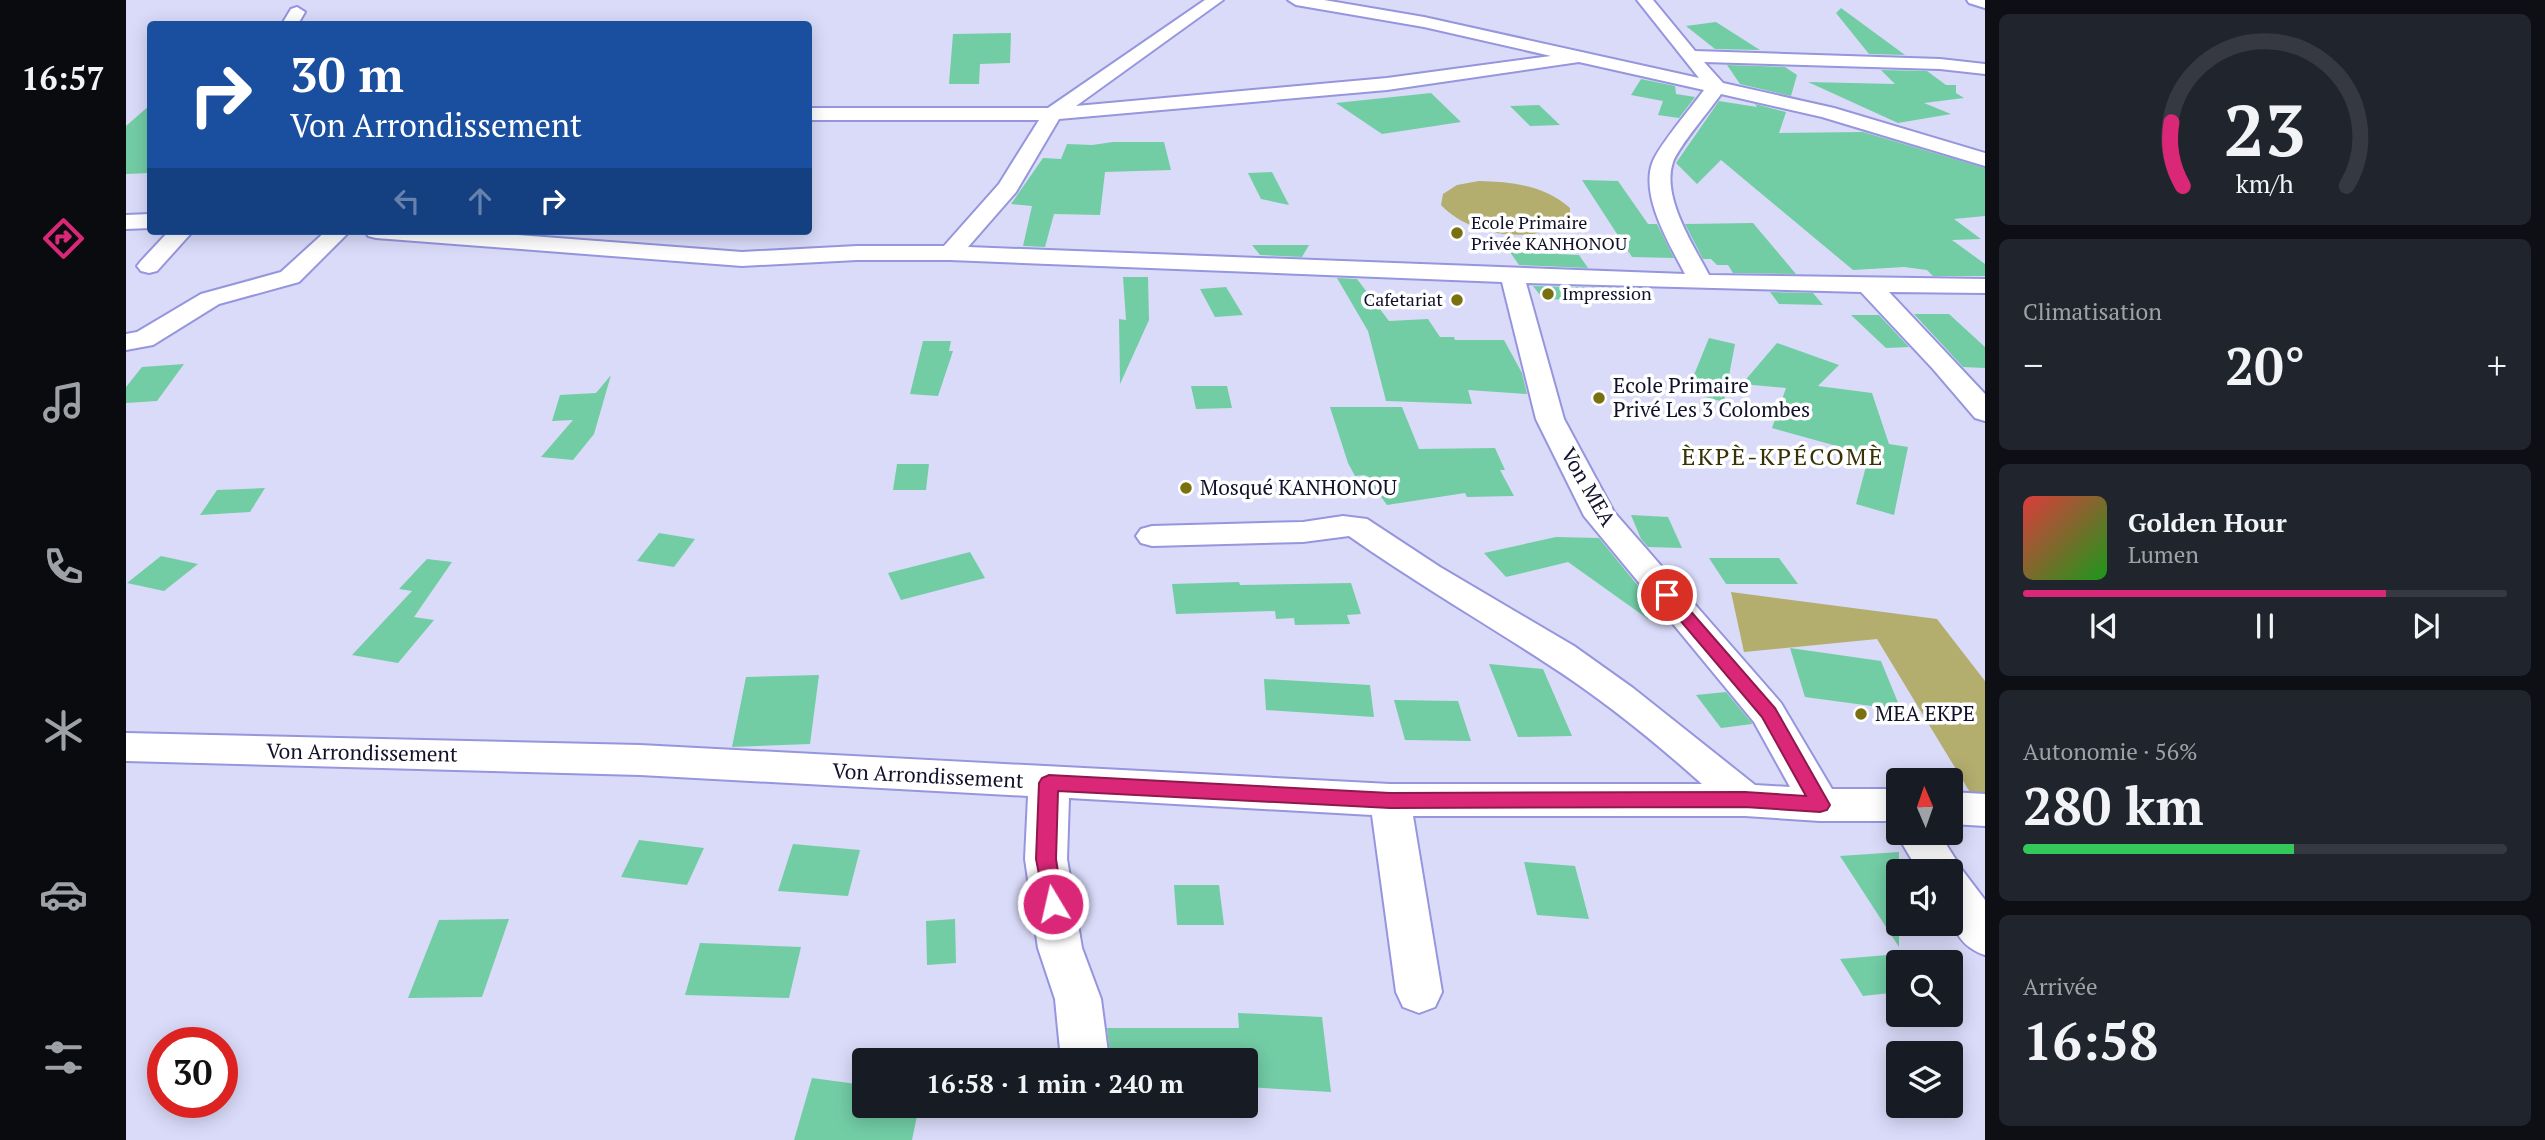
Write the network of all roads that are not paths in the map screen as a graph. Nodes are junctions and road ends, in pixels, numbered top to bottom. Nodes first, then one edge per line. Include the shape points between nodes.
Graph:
1 (1215, 0) edge
2 (1296, 0) edge
3 (1645, 0) edge
4 (1975, 0) edge
5 (1985, 4) edge
6 (1691, 56) junction
7 (1578, 57) junction
8 (1985, 69) edge
9 (1716, 87) junction
10 (812, 114) edge
11 (1052, 114) junction
12 (1985, 160) edge
13 (147, 221) edge
14 (126, 222) edge
15 (177, 235) edge
16 (335, 235) edge
17 (428, 235) edge
18 (950, 253) junction
19 (149, 266) dead end
20 (1513, 275) junction
21 (1702, 282) junction
22 (1868, 285) junction
23 (1985, 286) edge
24 (126, 342) edge
25 (1985, 412) edge
26 (1152, 536) dead end
27 (126, 747) edge
28 (1049, 783) junction
29 (1390, 800) junction
30 (1745, 800) junction
31 (1820, 805) junction
32 (1886, 805) edge
33 (1964, 809) edge
34 (1985, 810) edge
35 (1963, 903) edge
36 (1985, 936) edge
37 (1419, 992) dead end
38 (1084, 1048) edge

1 - 11 street
2 - 7 street via 1424,22
3 - 6 street via 1666,32
4 - 5 street
6 - 8 street
6 - 9 street
7 - 9 street
7 - 11 street via 1387,85
9 - 12 street via 1861,120
9 - 21 street via 1663,162 1661,182 1667,217
10 - 11 street
11 - 18 street via 1008,187
13 - 14 street
15 - 19 street
16 - 24 street via 290,277 210,299 144,339
17 - 18 street via 742,259
18 - 20 street
20 - 21 street
20 - 31 street, Von MEA via 1550,419 1600,516 1768,713
21 - 22 street
22 - 23 street
22 - 25 street
26 - 30 street via 1356,526 1570,662 1675,740
27 - 28 street, Von Arrondissement via 640,760
28 - 29 street, Von Arrondissement
28 - 38 street via 1046,859 1060,948 1078,999
29 - 30 street, Von Arrondissement
29 - 37 street
30 - 31 street, Von Arrondissement
31 - 32 street, Von Arrondissement
33 - 34 street
35 - 36 street

